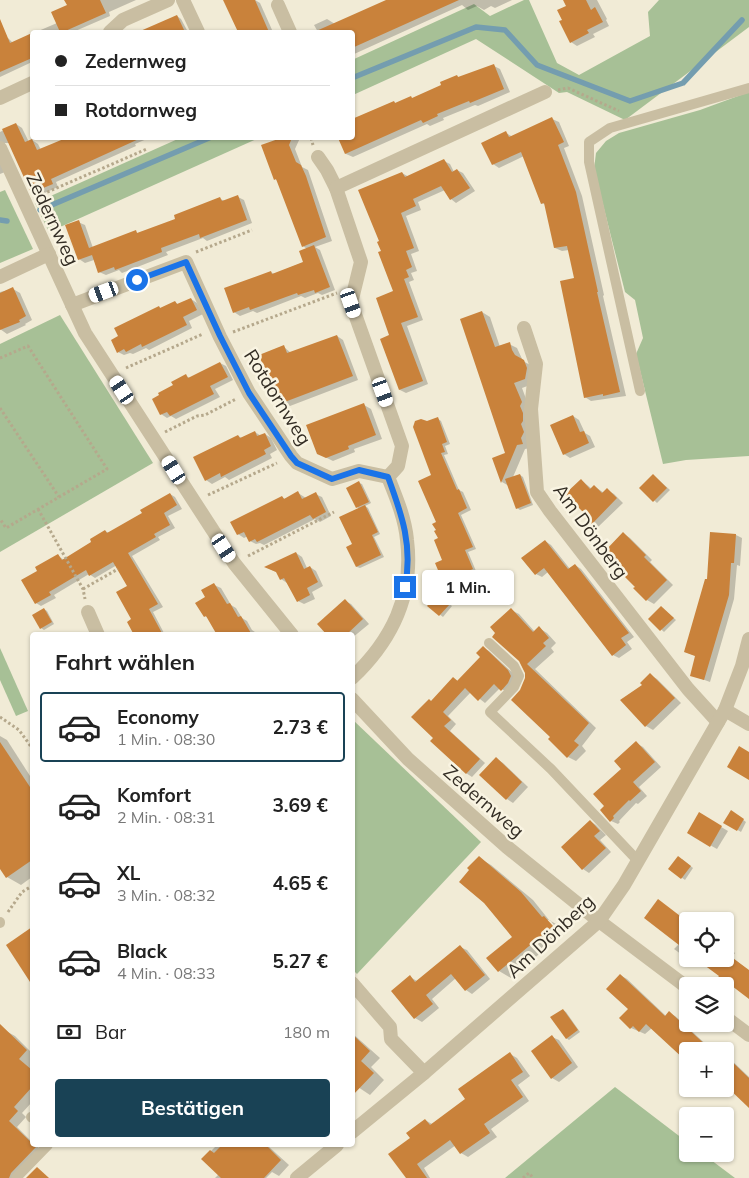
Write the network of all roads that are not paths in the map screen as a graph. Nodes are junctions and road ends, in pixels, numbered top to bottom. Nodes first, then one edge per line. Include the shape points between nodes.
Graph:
1 (168, 0) edge
2 (183, 0) edge
3 (281, 2) edge
4 (112, 30) edge
5 (197, 30) edge
6 (289, 30) edge
7 (30, 84) edge
8 (749, 88) edge
9 (545, 92) road end
10 (0, 98) edge
11 (0, 148) edge
12 (318, 157) dead end
13 (336, 188) junction
14 (48, 254) junction
15 (0, 277) edge
16 (72, 304) junction
17 (524, 328) dead end
18 (640, 391) dead end
19 (388, 477) junction
20 (88, 612) road end
21 (97, 632) edge
22 (290, 632) edge
23 (749, 639) edge
24 (489, 643) dead end
25 (745, 668) edge
26 (355, 675) edge
27 (355, 703) edge
28 (721, 716) junction
29 (749, 724) edge
30 (638, 861) junction
31 (599, 921) junction
32 (679, 981) edge
33 (355, 986) edge
34 (734, 1024) edge
35 (749, 1035) edge
36 (424, 1073) junction
37 (355, 1130) edge
38 (46, 1147) edge
39 (335, 1147) edge
40 (300, 1177) edge
41 (16, 1178) edge

1 - 4 street via 123,20
2 - 5 street
3 - 6 street
7 - 10 street
8 - 18 lane via 610,128 589,142 589,162
9 - 13 street
11 - 14 street, Zedernweg
12 - 13 street
13 - 19 street via 361,262 351,303 402,446 398,466
14 - 15 street
14 - 16 street, Zedernweg
16 - 19 street, Rotdornweg via 186,262 249,393 297,463 332,479 359,470
16 - 22 street, Zedernweg via 85,333 234,563
17 - 28 street, Am Dönberg via 536,364 531,409 537,492 688,689
19 - 26 street via 402,513 408,572 403,602 392,629 371,660
20 - 21 street
23 - 25 street, Am Dönberg
24 - 30 lane via 514,666 519,676 514,687 490,712 551,769
25 - 28 street, Am Dönberg
27 - 31 street, Zedernweg via 408,759
28 - 29 street
28 - 30 street, Am Dönberg
30 - 31 street, Am Dönberg
31 - 32 street, Zedernweg
31 - 36 street, Am Dönberg
33 - 36 street via 390,1027 391,1039
34 - 35 street
36 - 37 street, Am Dönberg
38 - 41 lane
39 - 40 street

